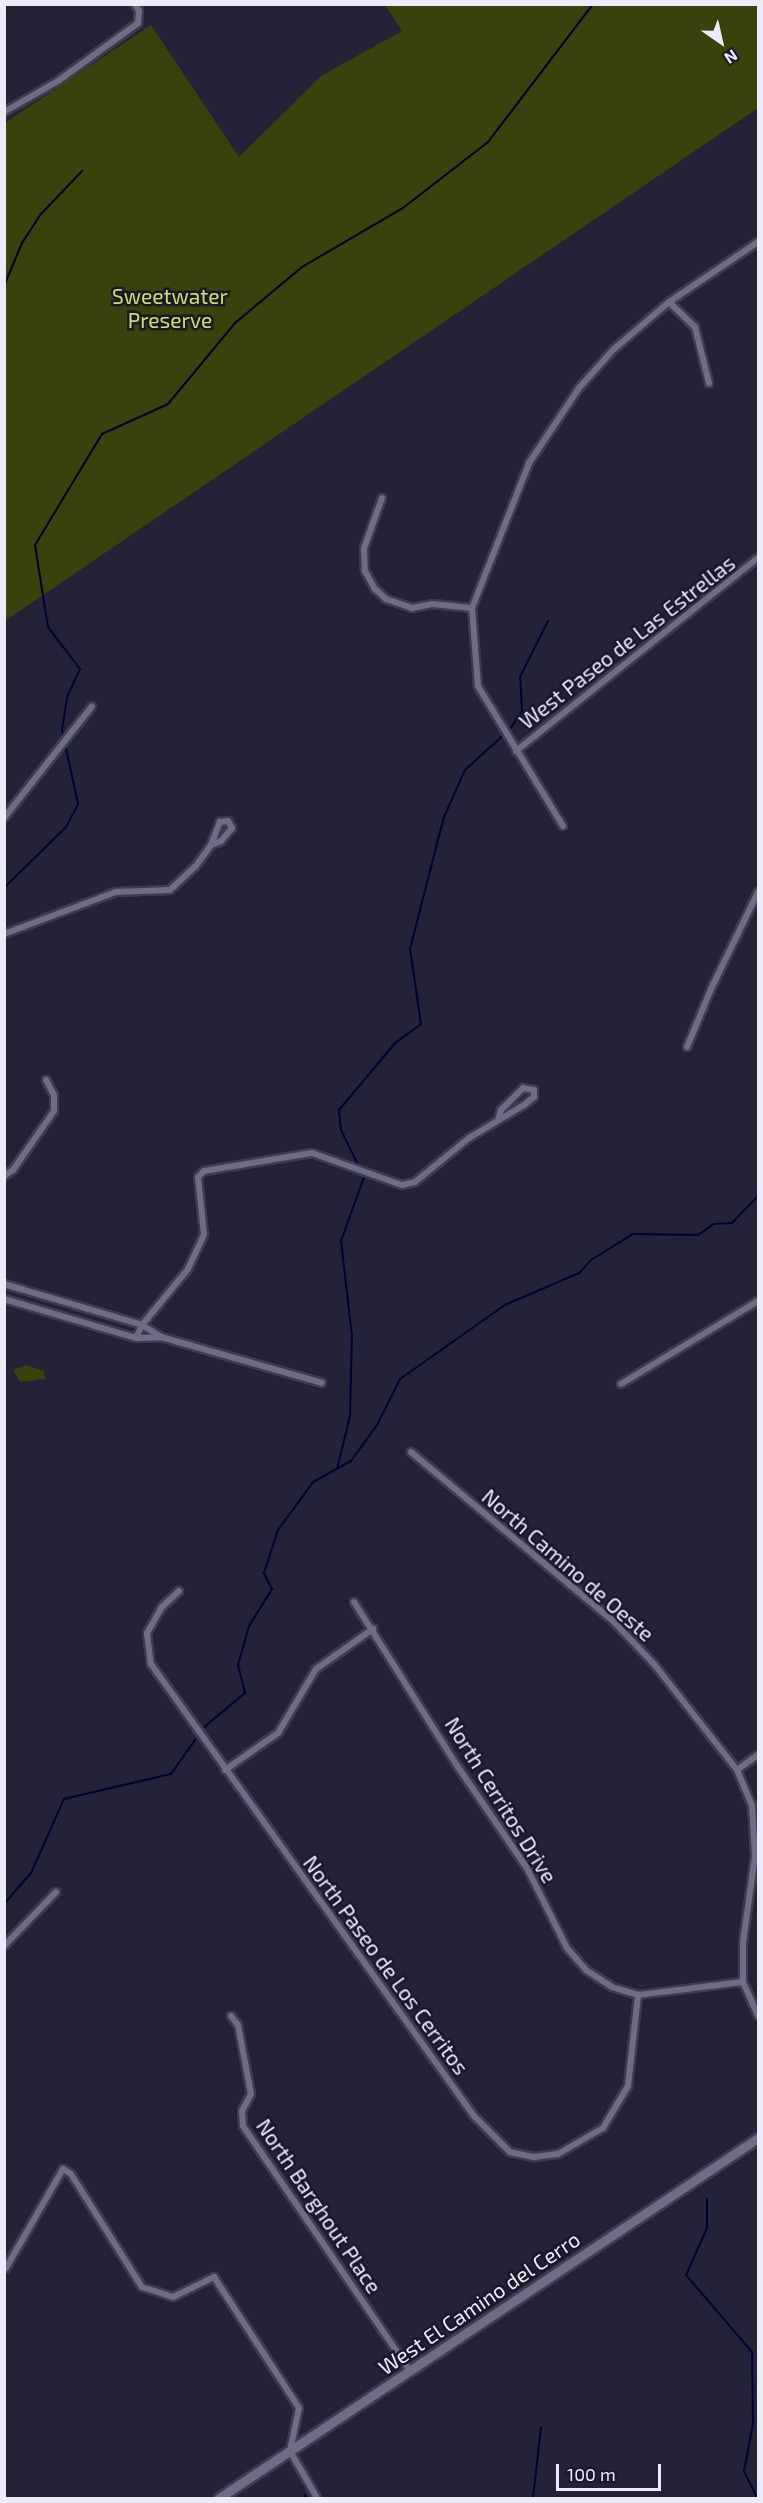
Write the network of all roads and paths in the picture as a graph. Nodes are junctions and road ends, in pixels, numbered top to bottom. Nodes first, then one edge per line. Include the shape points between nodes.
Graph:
1 (135, 4) edge
2 (4, 112) edge
3 (759, 242) edge
4 (669, 302) junction
5 (710, 383) dead end
6 (382, 498) dead end
7 (759, 558) edge
8 (471, 608) junction
9 (92, 706) dead end
10 (516, 751) junction
11 (4, 818) edge
12 (563, 826) dead end
13 (211, 845) dead end
14 (759, 892) edge
15 (4, 933) edge
16 (687, 1047) dead end
17 (46, 1080) dead end
18 (499, 1117) junction
19 (4, 1176) edge
20 (4, 1284) edge
21 (4, 1299) edge
22 (759, 1301) edge
23 (142, 1325) junction
24 (161, 1337) junction
25 (136, 1338) junction
26 (322, 1383) dead end
27 (621, 1384) dead end
28 (411, 1452) dead end
29 (179, 1590) dead end
30 (354, 1602) dead end
31 (373, 1629) junction
32 (759, 1755) edge
33 (225, 1770) junction
34 (737, 1770) junction
35 (56, 1892) dead end
36 (4, 1946) edge
37 (743, 1982) junction
38 (638, 1995) junction
39 (231, 2016) dead end
40 (759, 2016) edge
41 (759, 2138) edge
42 (6, 2268) edge
43 (410, 2371) junction
44 (290, 2451) junction
45 (219, 2499) edge
46 (317, 2499) edge

1 - 2 street via 140,11 138,23 58,81
3 - 4 street
4 - 5 street via 695,327
4 - 8 street via 614,349 546,433 529,463
6 - 8 street via 364,548 365,571 375,589 386,599 412,608 434,604
7 - 10 street, West Paseo de Las Estrellas
8 - 10 street via 478,686
9 - 11 street
10 - 12 street
13 - 15 street via 188,876 170,890 116,892
14 - 16 street
17 - 19 street via 54,1095 54,1111 20,1161
18 - 18 street via 524,1105 534,1097 534,1090 523,1088
18 - 23 street via 415,1182 402,1185 312,1153 204,1171 198,1177 204,1234 188,1269
20 - 23 street
21 - 25 street
22 - 27 street
23 - 24 street
23 - 25 street
24 - 25 street
24 - 26 street
28 - 34 street, North Camino de Oeste via 614,1623 654,1664
29 - 33 street, North Paseo de Los Cerritos via 162,1607 147,1633 151,1664
30 - 31 street, North Cerritos Drive
31 - 33 street via 316,1669 278,1733
31 - 38 street, North Cerritos Drive via 458,1767 527,1868 567,1948 599,1979
32 - 34 street
33 - 38 street, North Paseo de Los Cerritos via 474,2116 510,2152 534,2157 558,2154 603,2128 628,2086
34 - 37 street, North Camino de Oeste via 752,1805 755,1856 743,1942
35 - 36 street
37 - 38 street, North Cerritos Drive
37 - 40 street, North Camino de Oeste
39 - 43 street, North Barghout Place via 238,2025 251,2094 242,2110 243,2126
41 - 43 street, West El Camino del Cerro
42 - 44 street via 60,2170 69,2171 142,2287 173,2297 214,2277 298,2408
43 - 44 street, West El Camino del Cerro
44 - 45 street, West El Camino del Cerro
44 - 46 street

